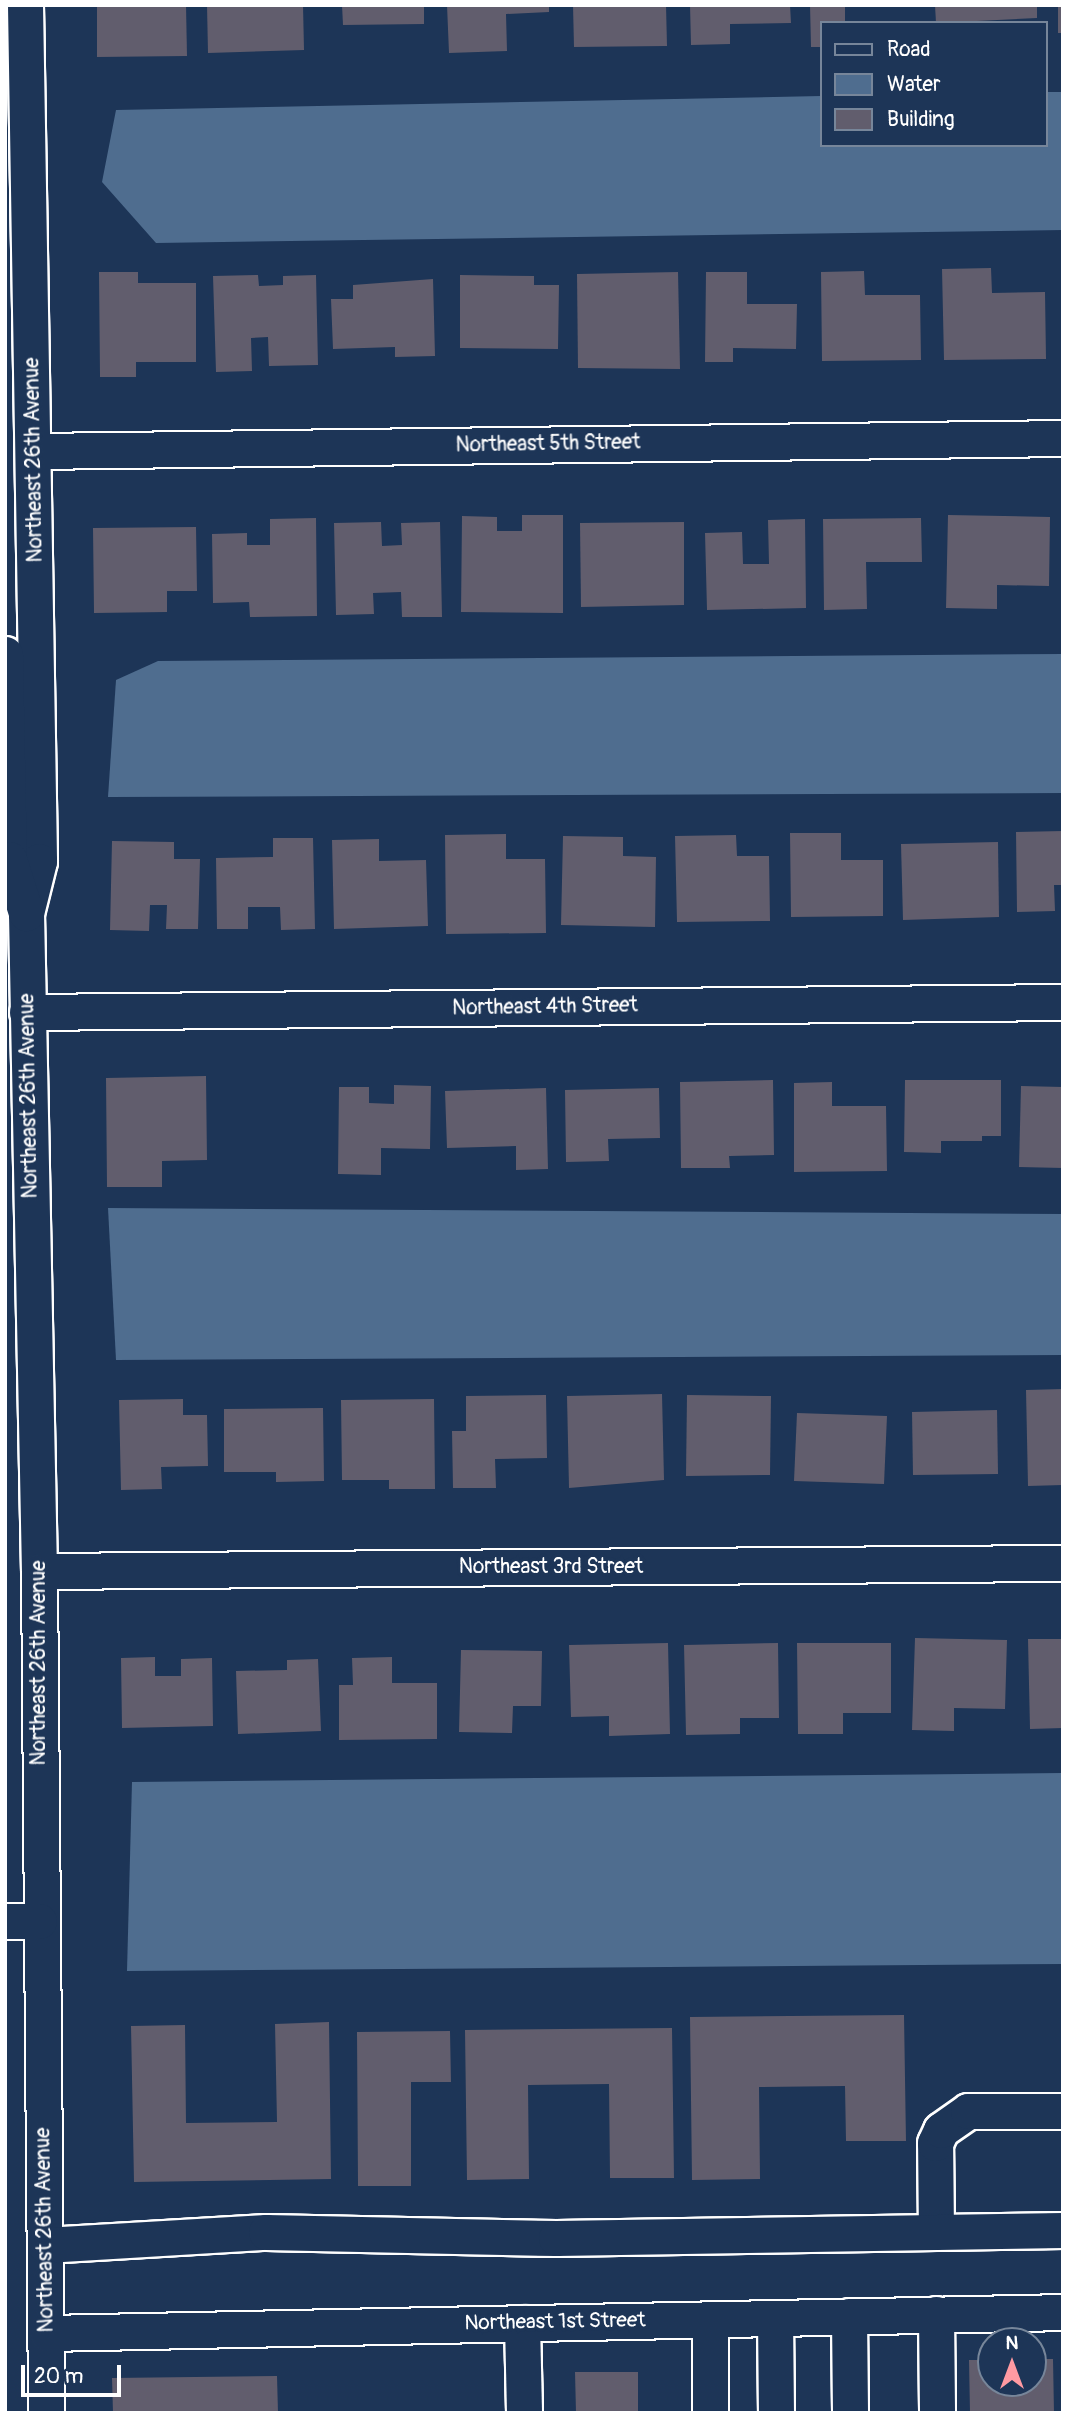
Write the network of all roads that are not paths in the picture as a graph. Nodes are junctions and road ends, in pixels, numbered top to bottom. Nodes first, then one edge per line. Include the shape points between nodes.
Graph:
1 (25, 5) edge
2 (1063, 438) edge
3 (34, 451) junction
4 (5, 654) edge
5 (16, 914) edge
6 (1063, 1002) edge
7 (27, 1012) junction
8 (1063, 1563) edge
9 (39, 1572) junction
10 (22, 1921) edge
11 (1063, 2111) edge
12 (1063, 2230) edge
13 (936, 2232) junction
14 (45, 2245) junction
15 (1063, 2312) edge
16 (936, 2314) junction
17 (849, 2316) junction
18 (775, 2318) junction
19 (710, 2319) junction
20 (522, 2323) junction
21 (47, 2333) junction
22 (46, 2413) edge
23 (524, 2413) edge
24 (710, 2413) edge
25 (776, 2413) edge
26 (850, 2413) edge
27 (937, 2413) edge

1 - 3 street, Northeast 26th Avenue
2 - 3 street, Northeast 5th Street
3 - 5 street, Northeast 26th Avenue via 39,861
4 - 5 street, Northeast 26th Avenue via 9,859
5 - 7 street, Northeast 26th Avenue
6 - 7 street, Northeast 4th Street
7 - 9 street, Northeast 26th Avenue
8 - 9 street, Northeast 3rd Street
9 - 10 street, Northeast 26th Avenue
10 - 14 street, Northeast 26th Avenue
11 - 13 street via 968,2111 947,2123 934,2143
12 - 13 street
13 - 14 street via 556,2238 265,2232
14 - 21 street, Northeast 26th Avenue
15 - 16 street, Northeast 1st Street
16 - 17 street, Northeast 1st Street
16 - 27 street
17 - 18 street, Northeast 1st Street
17 - 26 street
18 - 19 street, Northeast 1st Street
18 - 25 street
19 - 20 street, Northeast 1st Street
19 - 24 street
20 - 21 street, Northeast 1st Street
20 - 23 street
21 - 22 street, Northeast 26th Avenue

